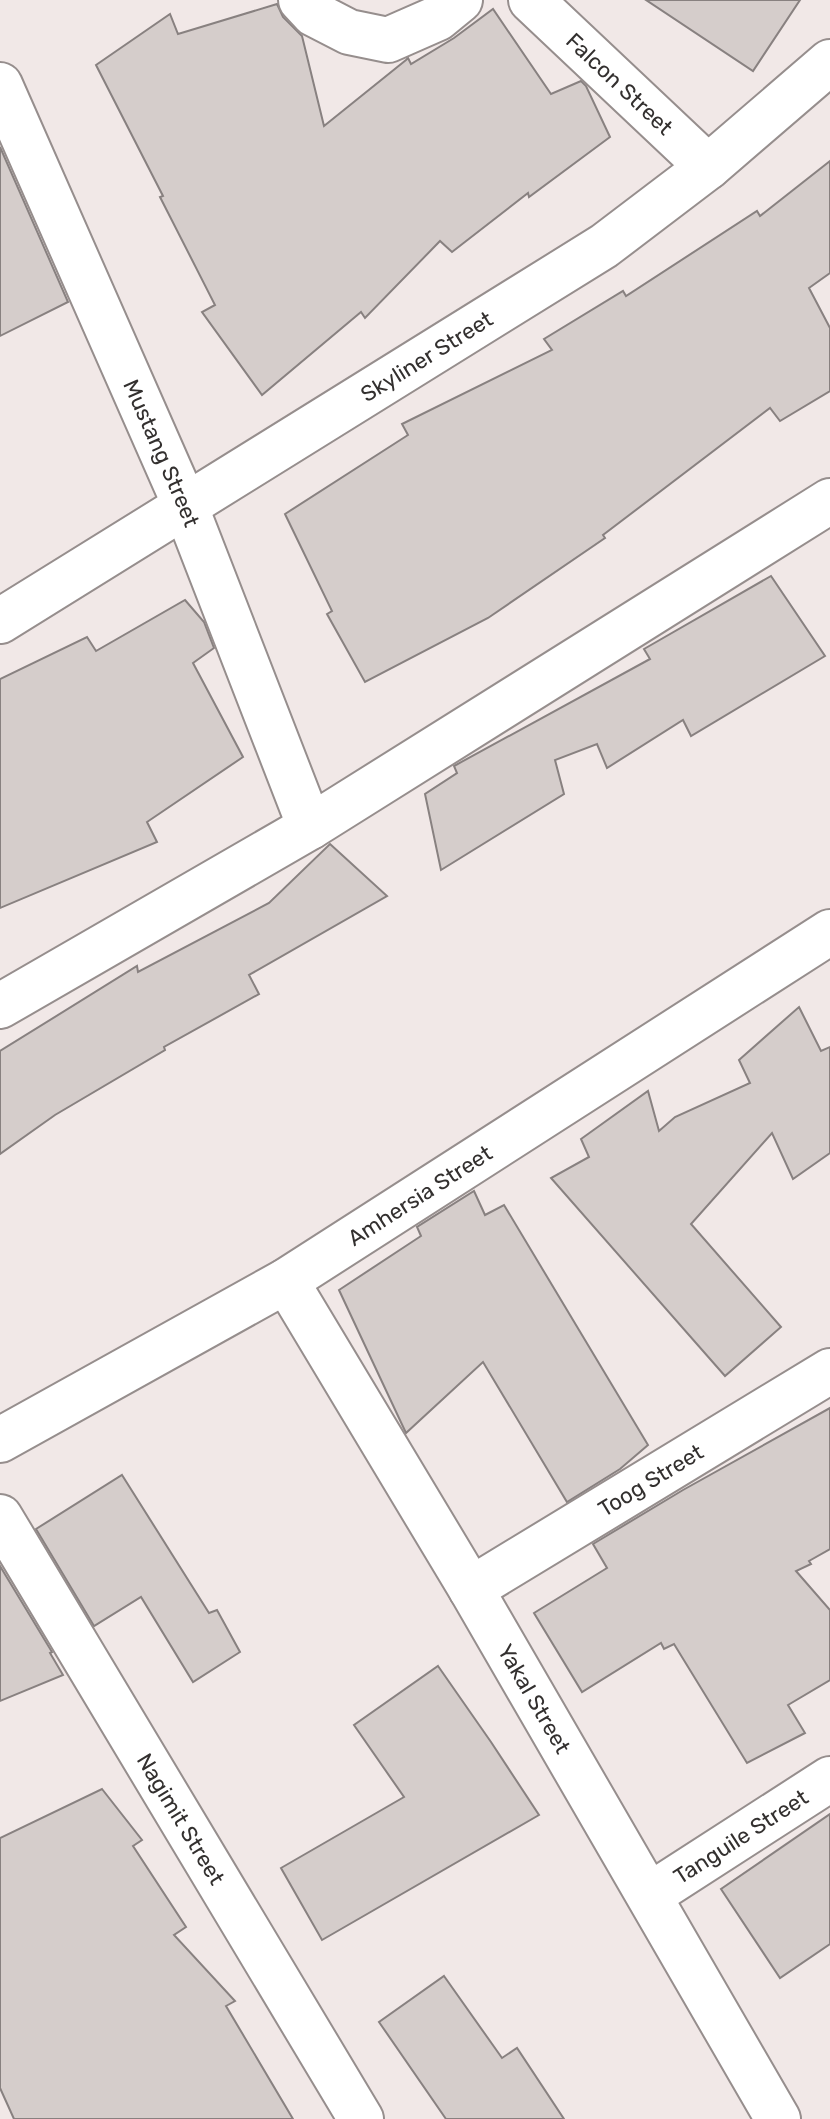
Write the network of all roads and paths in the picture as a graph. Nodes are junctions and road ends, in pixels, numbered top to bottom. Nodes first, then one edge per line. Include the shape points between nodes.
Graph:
1 (301, 0) edge
2 (460, 0) edge
3 (531, 0) edge
4 (830, 62) edge
5 (0, 85) edge
6 (708, 167) junction
7 (830, 501) edge
8 (185, 505) junction
9 (0, 621) edge
10 (310, 827) junction
11 (830, 932) edge
12 (0, 1006) edge
13 (286, 1281) junction
14 (830, 1371) edge
15 (0, 1440) edge
16 (0, 1517) edge
17 (471, 1589) junction
18 (830, 1779) edge
19 (650, 1895) junction
20 (361, 2119) edge
21 (778, 2119) edge

1 - 2 street via 314,14 349,32 388,40 438,18
3 - 6 street, Falcon Street
4 - 6 street, Skyliner Street
5 - 8 street, Mustang Street
6 - 8 street, Skyliner Street via 604,246
7 - 10 street
8 - 9 street, Skyliner Street
8 - 10 street, Mustang Street
10 - 12 street
11 - 13 street, Amhersia Street
13 - 15 street, Amhersia Street
13 - 17 street, Yakal Street
14 - 17 street, Toog Street
16 - 20 street, Nagimit Street
17 - 19 street, Yakal Street
18 - 19 street, Tanguile Street
19 - 21 street, Yakal Street

